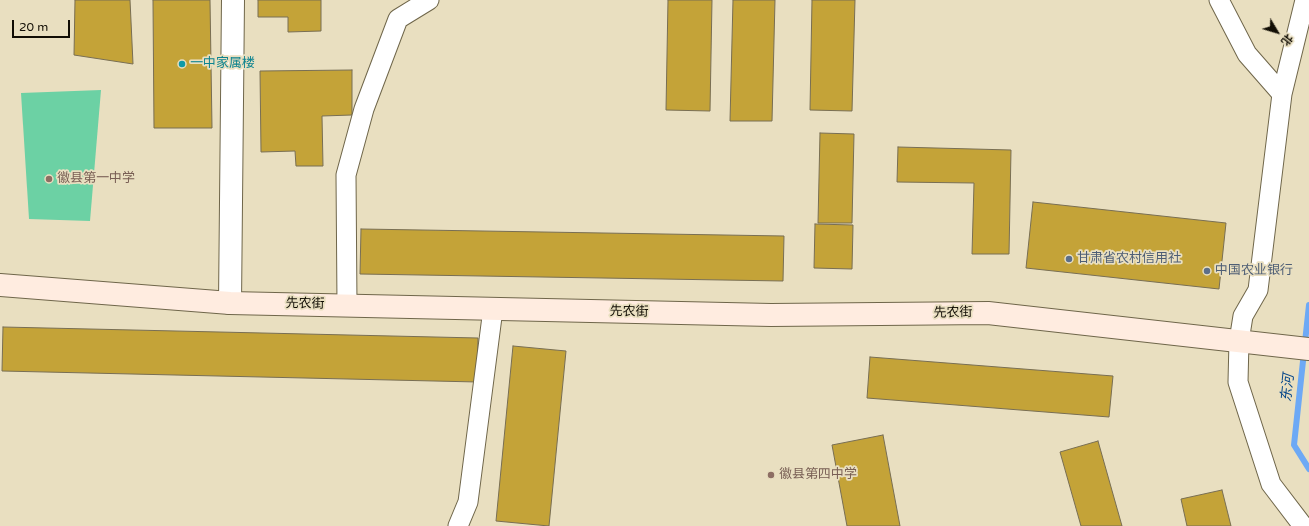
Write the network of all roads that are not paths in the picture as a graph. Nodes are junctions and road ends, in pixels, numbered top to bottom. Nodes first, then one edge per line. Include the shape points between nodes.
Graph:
1 (233, 0) edge
2 (429, 0) edge
3 (1219, 0) edge
4 (1305, 0) edge
5 (1282, 94) junction
6 (0, 285) edge
7 (230, 303) junction
8 (347, 305) junction
9 (493, 309) junction
10 (1249, 342) junction
11 (1309, 349) edge
12 (458, 526) edge
13 (1303, 526) edge

1 - 7 street
2 - 8 street via 398,19 362,116 346,175
3 - 5 street via 1247,54
4 - 5 street
5 - 10 street via 1258,290 1243,316
6 - 7 main road, 先农街
7 - 8 main road, 先农街
8 - 9 main road, 先农街
9 - 10 main road, 先农街 via 772,315 988,313
9 - 12 street via 468,502
10 - 11 main road, 先农街
10 - 13 street via 1238,382 1271,484

